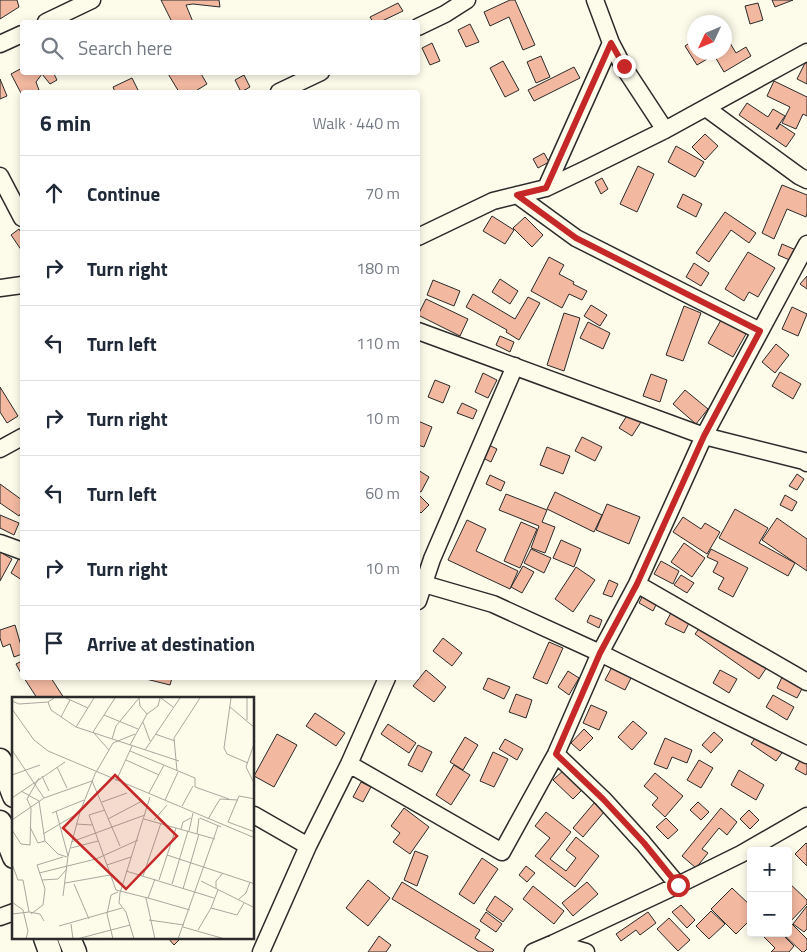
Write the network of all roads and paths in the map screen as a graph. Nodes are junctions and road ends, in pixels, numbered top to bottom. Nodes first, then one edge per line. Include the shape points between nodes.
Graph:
1 (92, 0) edge
2 (467, 0) edge
3 (595, 0) edge
4 (50, 20) edge
5 (420, 26) edge
6 (20, 35) edge
7 (611, 43) junction
8 (0, 44) edge
9 (807, 52) edge
10 (315, 75) edge
11 (283, 90) edge
12 (706, 108) junction
13 (665, 130) junction
14 (0, 176) edge
15 (807, 180) edge
16 (546, 188) junction
17 (517, 195) junction
18 (20, 214) edge
19 (420, 236) edge
20 (807, 244) edge
21 (20, 284) edge
22 (0, 288) edge
23 (760, 331) junction
24 (420, 332) edge
25 (515, 366) junction
26 (704, 436) junction
27 (20, 438) edge
28 (0, 449) edge
29 (807, 463) edge
30 (0, 543) edge
31 (20, 549) edge
32 (421, 582) edge
33 (637, 584) junction
34 (600, 653) junction
35 (386, 680) edge
36 (807, 682) edge
37 (556, 754) junction
38 (807, 755) edge
39 (0, 760) edge
40 (349, 764) junction
41 (12, 791) edge
42 (255, 816) edge
43 (807, 816) edge
44 (0, 822) edge
45 (308, 846) junction
46 (12, 853) edge
47 (678, 885) junction
48 (12, 913) edge
49 (0, 917) edge
50 (46, 940) edge
51 (70, 940) edge
52 (554, 943) junction
53 (50, 952) edge
54 (75, 952) edge
55 (261, 952) edge
56 (533, 952) edge
57 (586, 952) edge

1 - 4 street
2 - 5 street
3 - 7 street
6 - 8 street
7 - 13 street
7 - 16 street
9 - 12 street
10 - 11 street
12 - 13 street
12 - 15 street
13 - 16 street
14 - 18 street
16 - 17 street
17 - 19 street via 493,200
17 - 23 street via 576,238
20 - 23 street
21 - 22 street
23 - 26 street
24 - 25 street
25 - 26 street
25 - 32 street
26 - 29 street
26 - 33 street
27 - 28 street
30 - 31 street
32 - 34 street via 493,604
33 - 34 street
33 - 36 street
34 - 37 street
34 - 38 street
35 - 40 street
37 - 40 street via 502,852
37 - 47 street via 644,843
39 - 41 main road
40 - 45 street
42 - 45 street
43 - 47 street
44 - 46 main road
45 - 55 street
47 - 52 street
48 - 49 street
50 - 53 main road
51 - 54 main road
52 - 56 street
52 - 57 street

